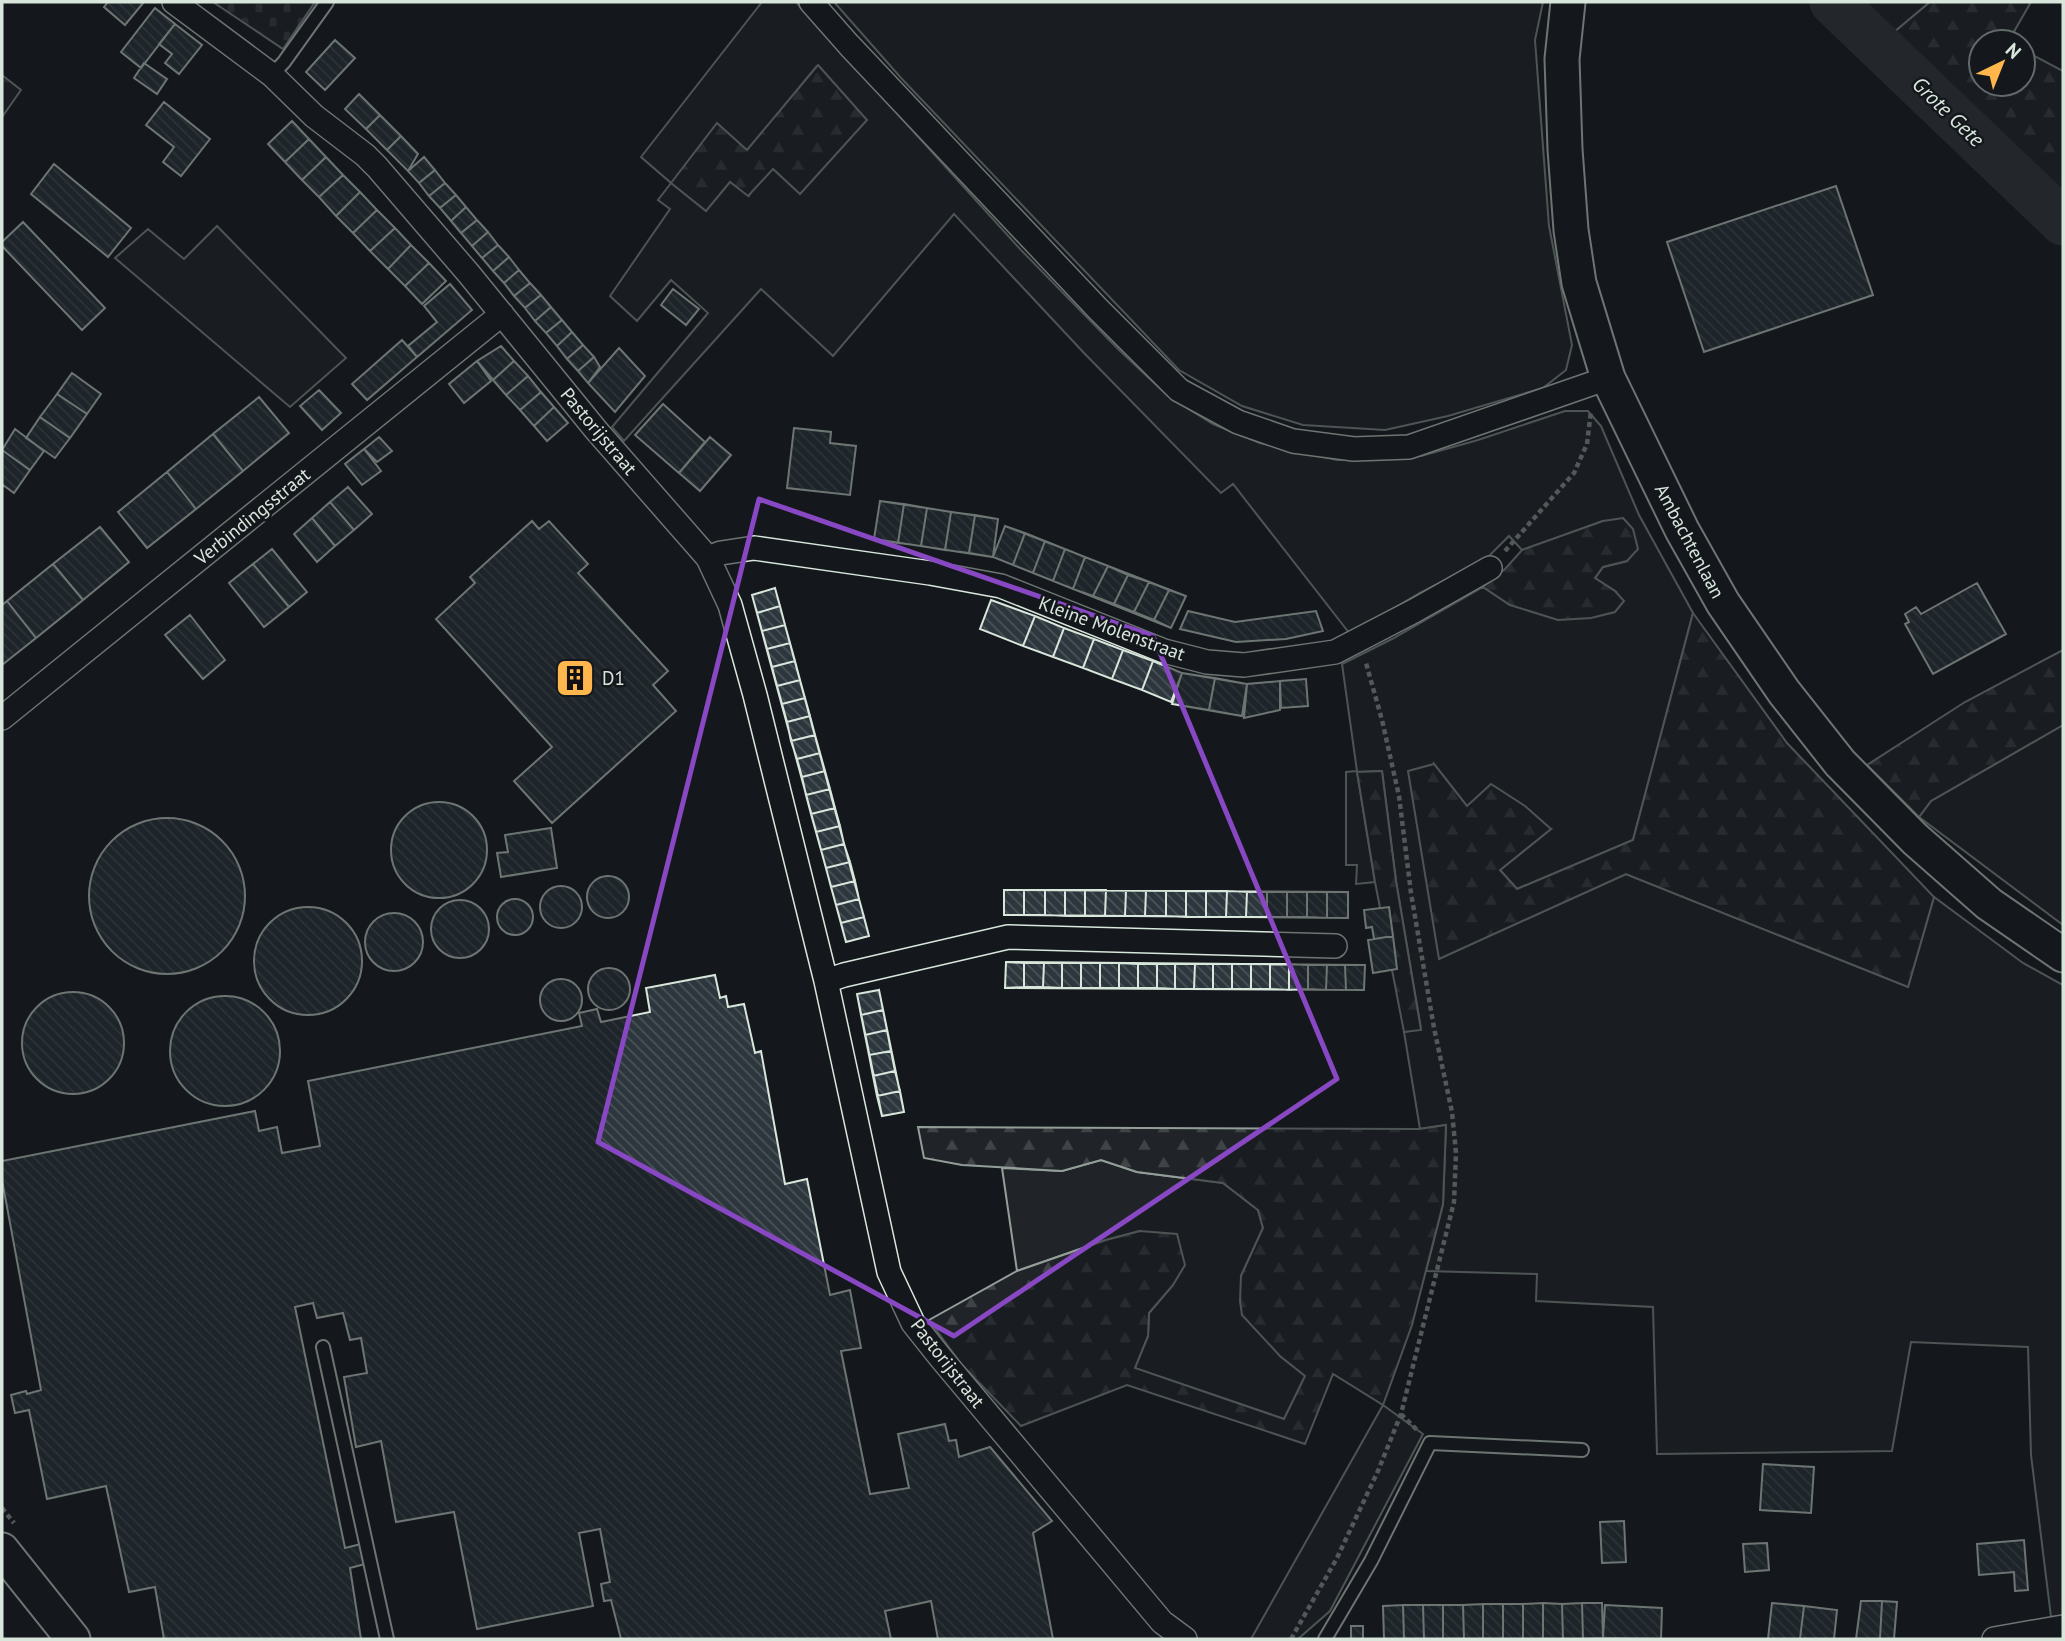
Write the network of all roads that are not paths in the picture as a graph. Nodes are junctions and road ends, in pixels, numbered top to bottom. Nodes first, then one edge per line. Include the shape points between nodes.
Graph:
1 (174, 2) edge
2 (327, 2) edge
3 (811, 2) edge
4 (1568, 2) edge
5 (272, 75) junction
6 (502, 314) junction
7 (1613, 390) junction
8 (708, 558) junction
9 (1490, 568) road end
10 (2, 718) edge
11 (1335, 946) dead end
12 (2063, 955) edge
13 (826, 981) junction
14 (323, 1347) dead end
15 (1582, 1450) dead end
16 (2, 1550) edge
17 (2063, 1627) edge
18 (73, 1639) edge
19 (387, 1639) edge
20 (1185, 1639) edge
21 (1325, 1639) edge
22 (1994, 1639) edge

1 - 5 street, Pastorijstraat
2 - 5 lane
3 - 7 street via 1179,390 1238,422 1293,441 1354,449 1409,447
4 - 7 street, Ambachtenlaan via 1562,59 1571,230 1579,283
5 - 6 street, Pastorijstraat via 377,167
6 - 8 street, Pastorijstraat
6 - 10 street, Verbindingsstraat
7 - 12 street, Ambachtenlaan via 1723,603 1832,753 1915,839 1980,896
8 - 9 street, Kleine Molenstraat via 754,548 1001,586 1164,651 1244,665 1335,652
8 - 13 street, Pastorijstraat via 730,605
11 - 13 street via 1008,937
13 - 20 street, Pastorijstraat via 889,1272 913,1322 1154,1613
14 - 19 lane
15 - 21 lane via 1430,1443 1371,1561
16 - 18 street
17 - 22 street

